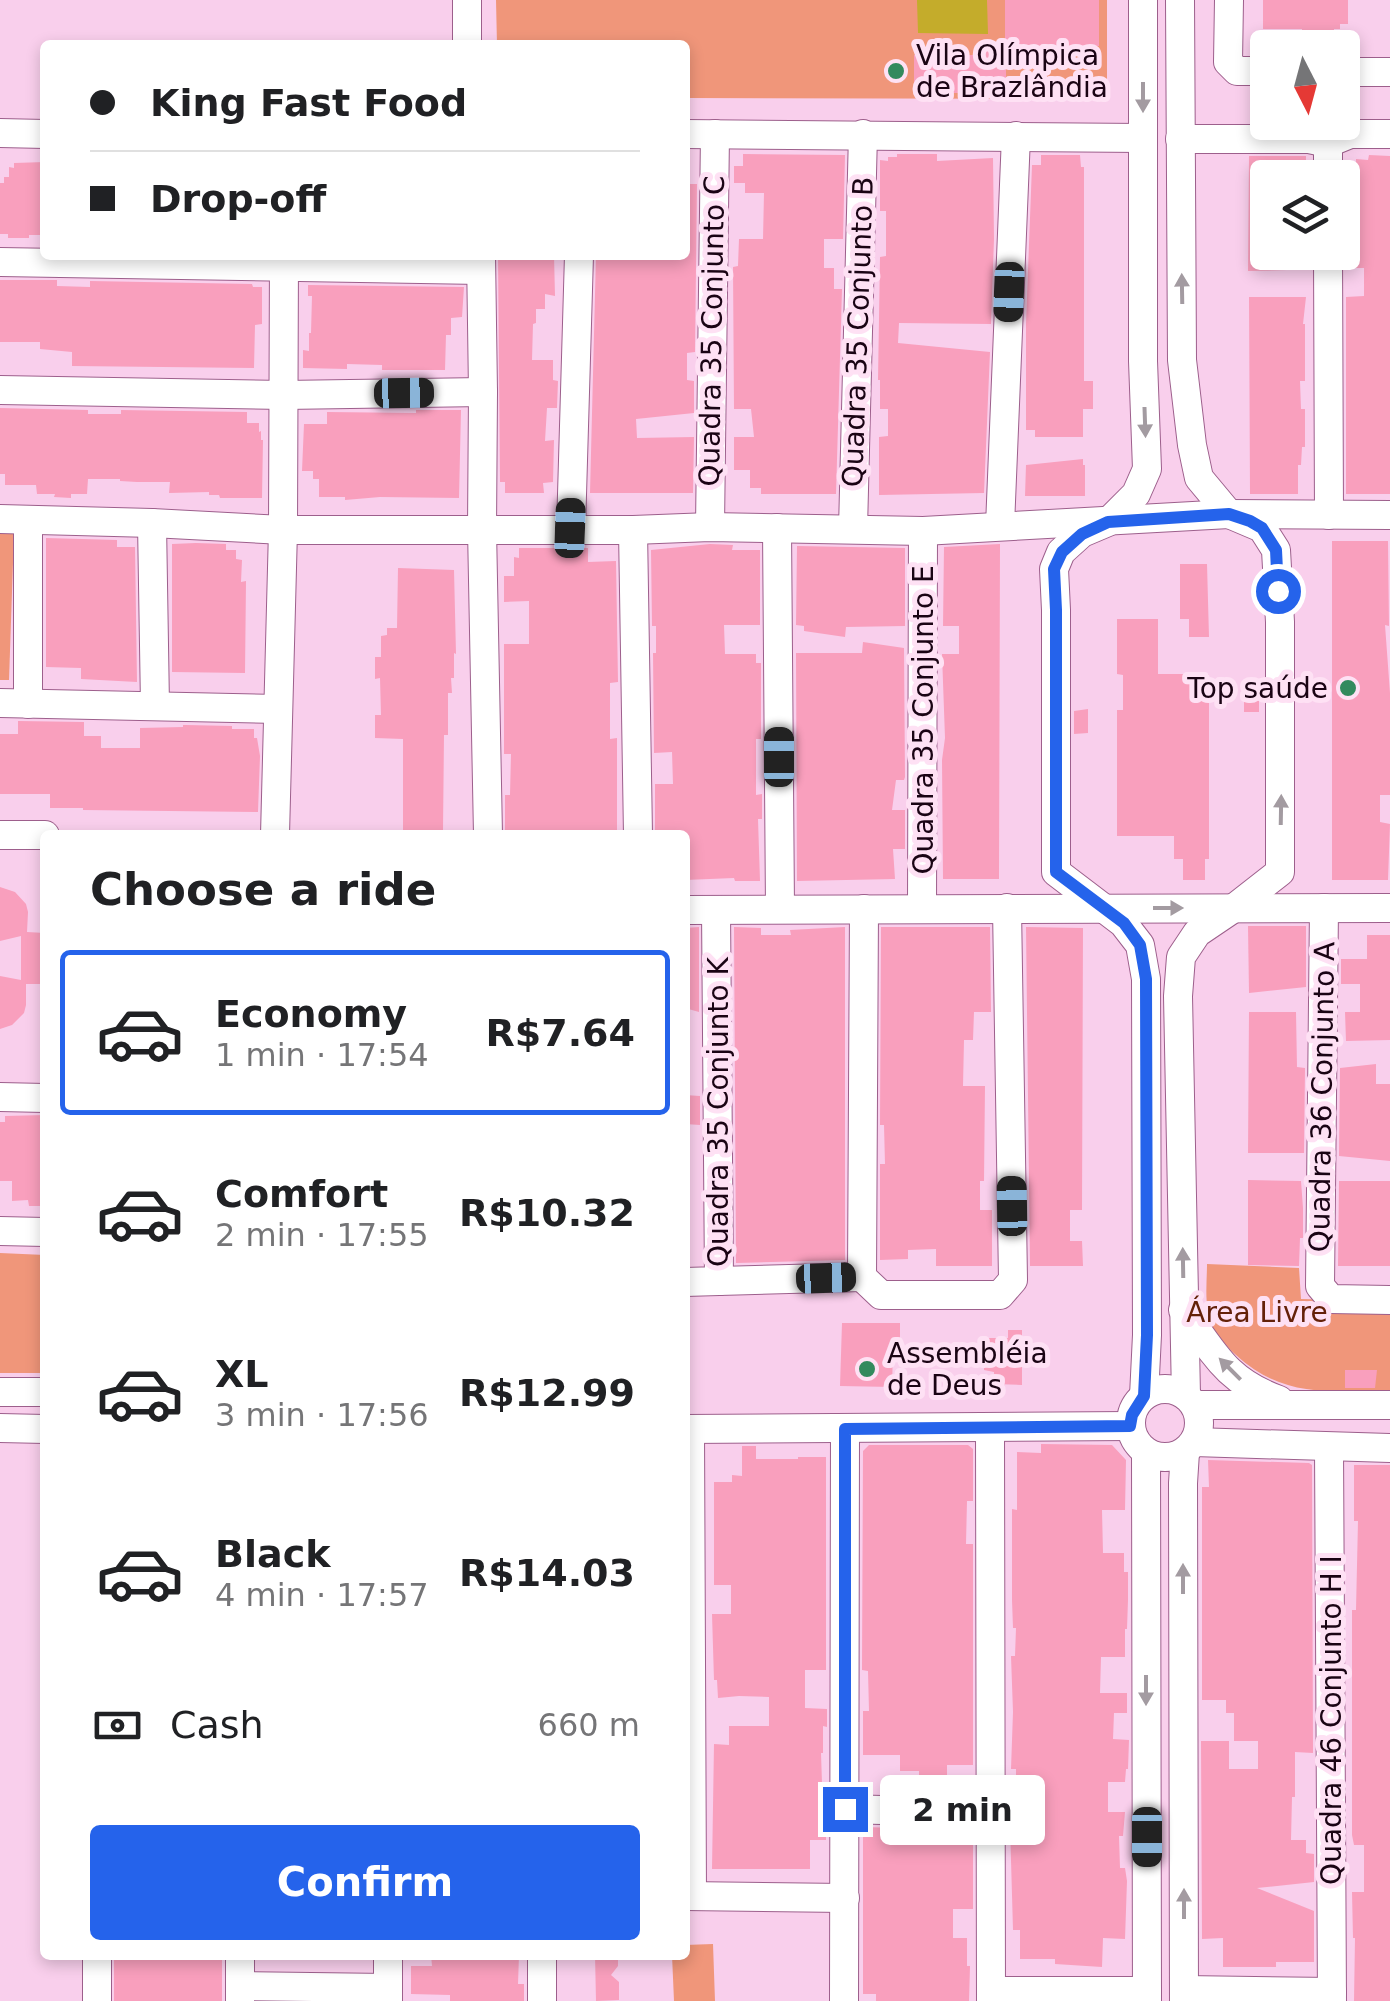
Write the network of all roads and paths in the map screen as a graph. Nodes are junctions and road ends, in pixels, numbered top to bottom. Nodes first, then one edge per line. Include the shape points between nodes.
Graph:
1 (467, 0) edge
2 (1143, 0) edge
3 (1180, 0) edge
4 (1229, 0) edge
5 (466, 40) edge
6 (1250, 71) edge
7 (1360, 72) edge
8 (1390, 72) edge
9 (0, 133) edge
10 (40, 134) edge
11 (690, 134) edge
12 (715, 134) junction
13 (864, 134) junction
14 (1390, 134) edge
15 (1016, 136) junction
16 (1143, 138) junction
17 (1180, 138) junction
18 (1328, 143) junction
19 (1328, 160) edge
20 (284, 260) edge
21 (579, 260) edge
22 (0, 262) edge
23 (481, 262) edge
24 (1327, 270) edge
25 (1182, 360) junction
26 (1142, 362) junction
27 (0, 390) edge
28 (483, 392) junction
29 (284, 394) junction
30 (1229, 514) junction
31 (1390, 515) edge
32 (1316, 516) junction
33 (14, 520) edge
34 (1108, 522) junction
35 (152, 523) junction
36 (1000, 526) junction
37 (710, 527) junction
38 (570, 528) junction
39 (778, 528) junction
40 (853, 529) junction
41 (282, 530) junction
42 (482, 530) junction
43 (633, 530) junction
44 (923, 531) junction
45 (1276, 550) junction
46 (1054, 569) junction
47 (14, 703) edge
48 (155, 706) junction
49 (278, 709) junction
50 (275, 830) edge
51 (488, 830) edge
52 (638, 830) edge
53 (0, 834) edge
54 (40, 836) edge
55 (1056, 872) junction
56 (1280, 872) junction
57 (1016, 908) junction
58 (1102, 908) junction
59 (1234, 908) junction
60 (1317, 908) junction
61 (1390, 908) edge
62 (780, 909) junction
63 (864, 909) junction
64 (922, 909) junction
65 (690, 910) edge
66 (716, 910) junction
67 (1146, 1083) junction
68 (1180, 1085) junction
69 (0, 1097) edge
70 (40, 1098) edge
71 (0, 1231) edge
72 (40, 1232) edge
73 (862, 1277) junction
74 (719, 1281) junction
75 (690, 1282) edge
76 (1390, 1300) edge
77 (1183, 1310) junction
78 (0, 1392) edge
79 (40, 1392) edge
80 (1144, 1396) junction
81 (1190, 1400) junction
82 (1390, 1405) edge
83 (1295, 1406) junction
84 (1130, 1426) junction
85 (0, 1428) edge
86 (40, 1428) edge
87 (690, 1428) edge
88 (990, 1428) junction
89 (845, 1429) junction
90 (1190, 1447) junction
91 (1330, 1448) junction
92 (1390, 1448) edge
93 (1146, 1452) junction
94 (845, 1809) junction
95 (992, 1813) junction
96 (690, 1896) edge
97 (845, 1898) junction
98 (97, 1960) edge
99 (240, 1960) edge
100 (388, 1960) edge
101 (542, 1960) edge
102 (240, 1994) edge
103 (388, 1995) edge
104 (991, 1996) edge
105 (1147, 1996) edge
106 (1184, 1996) edge
107 (1332, 1996) edge
108 (97, 2001) edge
109 (542, 2001) edge
110 (844, 2001) edge

1 - 5 street
2 -> 16 street
3 - 17 street
4 - 6 street via 1228,62
7 - 8 street
9 - 10 street
11 - 12 street
12 - 13 street
12 - 37 street, Quadra 35 Conjunto C
13 - 15 street
13 - 40 street, Quadra 35 Conjunto B
14 - 18 street via 1350,134
15 - 16 street
15 - 36 street
16 - 26 street
17 - 18 street
25 -> 17 street
18 - 19 street
20 - 22 street
20 - 23 street
20 - 29 street
21 - 38 street
23 - 28 street
24 - 32 street
25 - 26 street
25 - 30 street via 1199,478
26 -> 34 street via 1147,468 1136,494
27 - 29 street
28 - 29 street
28 - 42 street
29 - 41 street
30 - 32 street
30 - 34 street
30 - 45 street via 1262,528
31 - 32 street
32 - 45 street via 1284,535
33 - 35 street
33 - 47 street
34 - 36 street
34 - 46 street via 1082,534
35 - 41 street
35 - 48 street
36 - 44 street
36 - 46 street via 1028,540
37 - 39 street
37 - 43 street
38 - 42 street
38 - 43 street
39 - 40 street
39 - 62 street
40 - 44 street
41 - 42 street
41 - 49 street
42 - 51 street
43 - 52 street
44 - 64 street, Quadra 35 Conjunto E
56 -> 45 street
46 - 55 street
47 - 48 street
48 - 49 street
49 - 50 street
53 - 54 street
55 - 57 street via 1041,894
55 - 58 street
56 - 59 street
56 - 60 street
57 - 58 street
57 - 64 street
57 - 73 street via 1013,1280 1000,1294 881,1295
58 -> 59 street
58 - 67 street via 1140,945
59 - 60 street
59 - 68 street via 1196,933 1181,957
60 - 61 street
60 - 76 street, Quadra 36 Conjunto A via 1320,1286 1332,1299
62 - 63 street
62 - 66 street
63 - 64 street
63 - 73 street
65 - 66 street
66 - 74 street, Quadra 35 Conjunto K
67 - 68 street
67 - 80 street
77 -> 68 street
69 - 70 street
71 - 72 street
73 - 74 street
74 - 75 street, Quadra 35 Conjunto K
77 - 81 street
83 -> 77 street via 1253,1390 1226,1369
78 - 79 street
80 - 81 street via 1165,1389
80 - 84 street
81 - 83 street
81 - 90 street via 1200,1424
82 - 83 street
84 - 88 street
84 - 93 street
85 - 86 street
87 - 89 street
88 - 89 street
88 - 95 street
89 - 94 street
90 - 91 street
90 - 93 street via 1166,1458
106 -> 90 street
91 - 92 street
91 - 107 street, Quadra 46 Conjunto H I
93 -> 105 street
94 - 95 street
94 - 97 street
95 - 104 street
96 - 97 street
97 - 110 street
98 - 108 street
99 - 102 street
100 - 103 street
101 - 109 street
102 - 103 street
104 - 105 street
106 - 107 street

